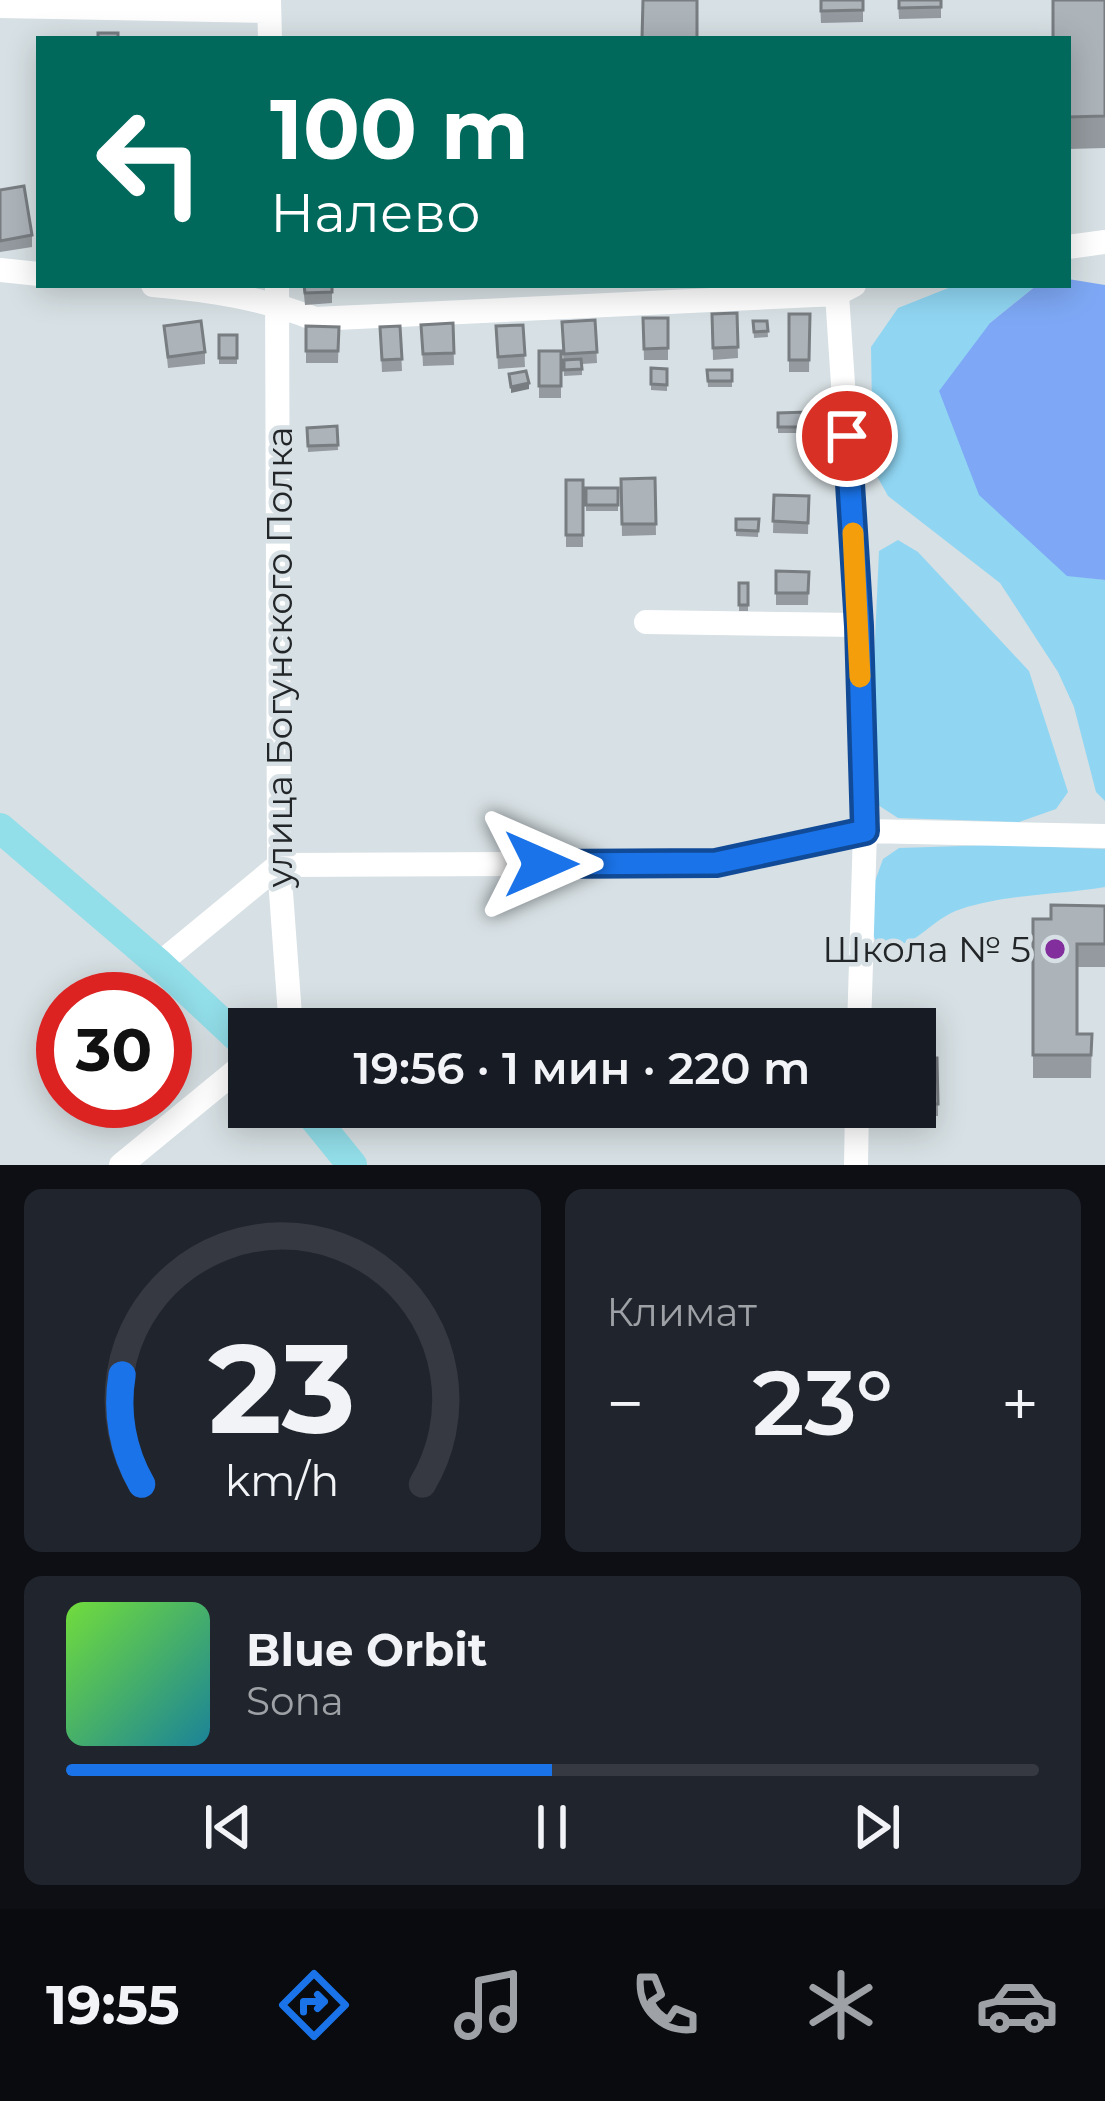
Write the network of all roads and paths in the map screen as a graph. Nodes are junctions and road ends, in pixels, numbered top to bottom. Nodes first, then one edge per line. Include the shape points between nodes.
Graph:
1 (0, 6) edge
2 (269, 6) edge
3 (270, 36) edge
4 (1105, 242) edge
5 (1071, 247) edge
6 (0, 270) edge
7 (36, 274) edge
8 (186, 288) edge
9 (846, 290) edge
10 (277, 295) edge
11 (646, 622) dead end
12 (859, 626) junction
13 (0, 828) edge
14 (865, 831) junction
15 (1105, 836) edge
16 (279, 865) junction
17 (158, 964) junction
18 (289, 1008) edge
19 (860, 1008) edge
20 (228, 1029) edge
21 (228, 1077) edge
22 (322, 1128) edge
23 (857, 1128) edge
24 (121, 1165) edge
25 (352, 1165) edge
26 (856, 1165) edge

1 - 2 street
2 - 3 street
4 - 5 street
6 - 7 street
8 - 10 street
9 - 10 street via 315,319
9 - 12 street
10 - 16 street, улица Богунского Полка
11 - 12 street
12 - 14 street
13 - 17 main road
14 - 15 street
14 - 16 street via 716,863
14 - 19 street
16 - 17 street
16 - 18 street, улица Богунского Полка
17 - 20 main road
21 - 24 street
22 - 25 main road
23 - 26 street

